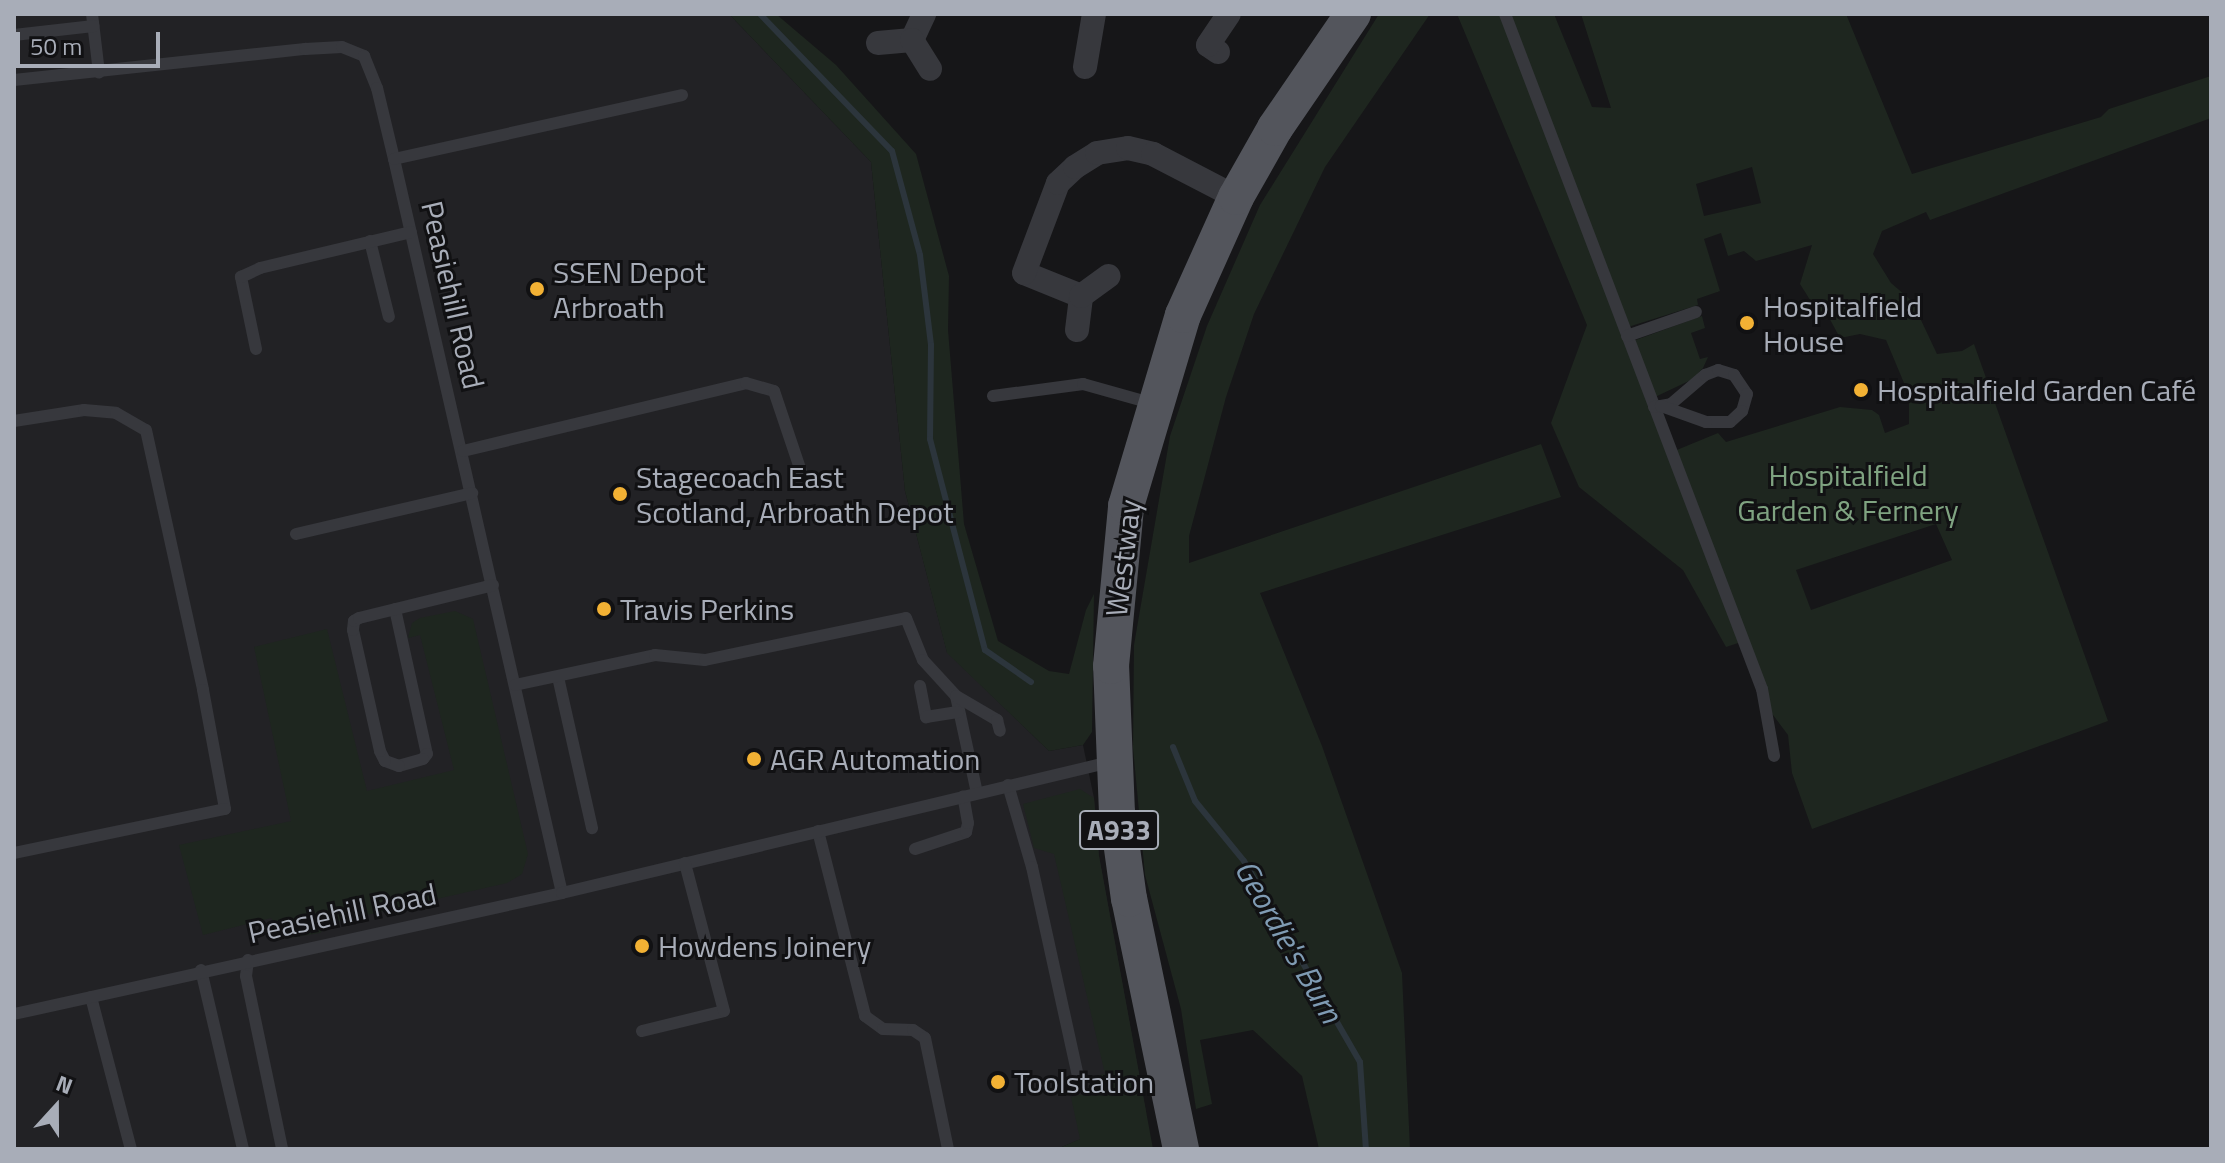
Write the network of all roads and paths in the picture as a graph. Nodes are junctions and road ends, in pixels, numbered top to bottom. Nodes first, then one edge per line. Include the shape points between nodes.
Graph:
1 (924, 14) edge
2 (1094, 14) edge
3 (1229, 14) edge
4 (1353, 14) edge
5 (1505, 14) edge
6 (93, 20) edge
7 (14, 35) edge
8 (912, 40) junction
9 (878, 43) dead end
10 (1218, 52) dead end
11 (1085, 67) dead end
12 (930, 69) dead end
13 (99, 73) junction
14 (14, 80) edge
15 (682, 95) dead end
16 (394, 159) junction
17 (1236, 197) junction
18 (411, 232) junction
19 (370, 241) junction
20 (1109, 276) dead end
21 (1081, 296) junction
22 (1696, 312) dead end
23 (389, 317) dead end
24 (1077, 330) dead end
25 (1627, 336) junction
26 (256, 349) dead end
27 (993, 396) dead end
28 (1157, 405) junction
29 (1658, 406) junction
30 (14, 421) edge
31 (463, 451) junction
32 (801, 471) dead end
33 (472, 493) junction
34 (296, 534) dead end
35 (493, 585) junction
36 (395, 609) junction
37 (558, 677) junction
38 (515, 685) junction
39 (920, 686) dead end
40 (956, 696) junction
41 (958, 712) junction
42 (1000, 731) dead end
43 (1774, 756) dead end
44 (1114, 761) junction
45 (1008, 785) junction
46 (977, 793) junction
47 (963, 796) junction
48 (592, 828) dead end
49 (818, 831) junction
50 (915, 849) dead end
51 (14, 853) edge
52 (685, 863) junction
53 (562, 893) junction
54 (248, 960) junction
55 (201, 970) junction
56 (91, 997) junction
57 (14, 1014) edge
58 (642, 1031) dead end
59 (1079, 1080) dead end
60 (131, 1149) edge
61 (243, 1149) edge
62 (282, 1149) edge
63 (948, 1149) edge
64 (1181, 1149) edge

1 - 8 street
2 - 11 street
3 - 10 street via 1208,45
4 - 17 main road, Westway / A933 via 1275,128
5 - 25 lane
6 - 7 lane
6 - 13 lane
8 - 9 street
8 - 12 street
13 - 14 lane, Peasiehill Road
13 - 16 lane, Peasiehill Road via 342,47 364,56
15 - 16 lane
16 - 18 lane, Peasiehill Road
17 - 21 street via 1153,154 1128,148 1097,153 1075,167 1058,183 1024,273
17 - 28 main road, Westway / A933 via 1183,315
18 - 19 lane
18 - 31 lane, Peasiehill Road
19 - 23 lane
19 - 26 lane via 241,277
20 - 21 street
21 - 24 street
22 - 25 lane
25 - 29 lane
27 - 28 lane via 1083,384
28 - 44 main road, Westway / A933 via 1126,506 1111,666
29 - 29 lane via 1671,404 1718,370 1734,375 1747,394 1742,411 1730,422 1706,422
29 - 43 lane via 1762,689
30 - 51 lane via 84,410 116,413 146,430 225,809
31 - 32 lane via 746,383 774,391
31 - 33 lane, Peasiehill Road
33 - 34 lane
33 - 35 lane, Peasiehill Road
35 - 36 lane
35 - 38 lane, Peasiehill Road
36 - 36 lane via 427,754 399,766 385,761 380,751 353,630 359,618
37 - 38 lane
37 - 40 lane via 655,655 705,660 906,618 923,660
37 - 48 lane
38 - 53 lane, Peasiehill Road
39 - 41 lane via 926,717
40 - 41 lane
40 - 42 lane via 997,720
41 - 46 lane
44 - 45 lane, Peasiehill Road
44 - 64 main road, Westway / A933 via 1129,899
45 - 46 lane, Peasiehill Road
45 - 59 lane
46 - 47 lane, Peasiehill Road
47 - 49 lane, Peasiehill Road
47 - 50 lane via 966,832
49 - 52 lane, Peasiehill Road
49 - 63 lane via 865,1016 883,1029 913,1030 925,1038
52 - 53 lane, Peasiehill Road
52 - 58 lane via 724,1011
53 - 54 lane, Peasiehill Road
54 - 55 lane, Peasiehill Road
54 - 62 lane via 246,976
55 - 56 lane, Peasiehill Road
55 - 61 lane
56 - 57 lane, Peasiehill Road
56 - 60 lane

